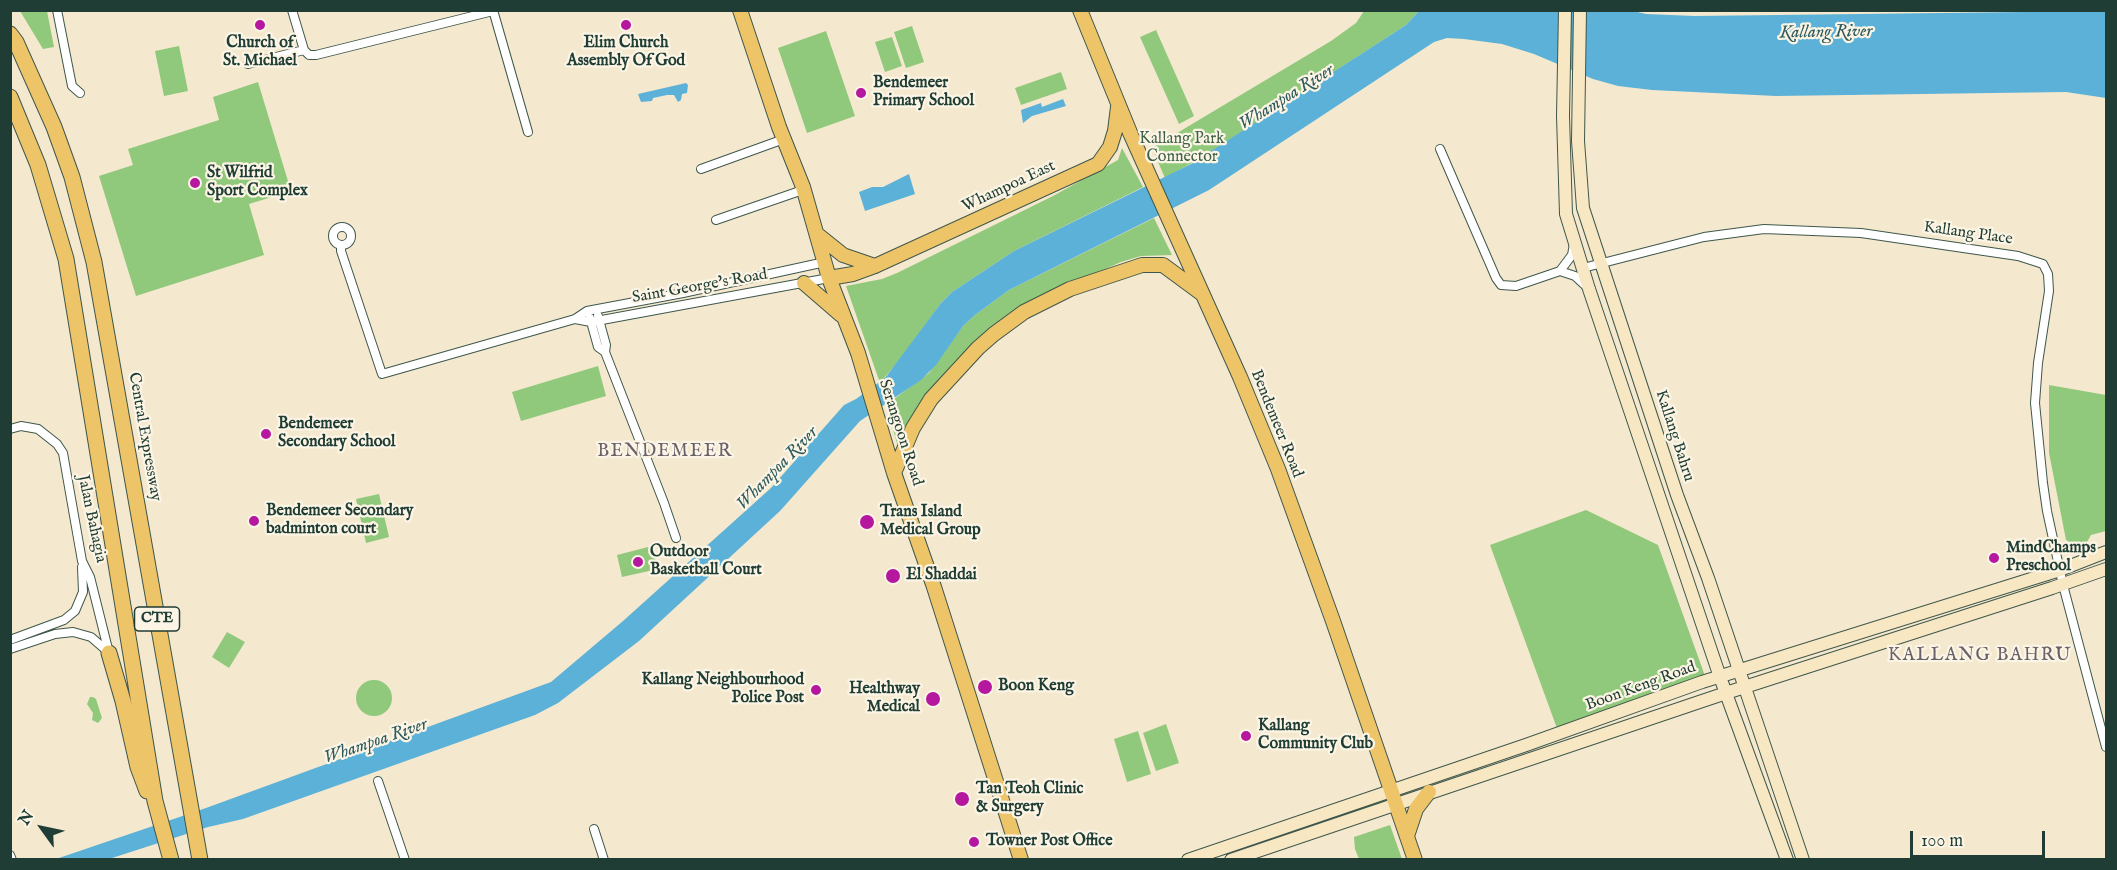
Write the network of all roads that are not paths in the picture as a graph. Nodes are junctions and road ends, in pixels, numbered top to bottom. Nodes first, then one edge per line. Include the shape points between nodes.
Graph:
1 (57, 10) edge
2 (292, 10) edge
3 (740, 10) edge
4 (1080, 10) edge
5 (1565, 10) edge
6 (1580, 10) edge
7 (493, 11) edge
8 (12, 35) edge
9 (304, 50) junction
10 (248, 64) dead end
11 (80, 93) dead end
12 (10, 97) edge
13 (1119, 105) junction
14 (528, 132) dead end
15 (784, 139) junction
16 (1440, 149) dead end
17 (701, 169) dead end
18 (803, 187) junction
19 (716, 220) dead end
20 (817, 233) junction
21 (1575, 241) junction
22 (341, 245) dead end
23 (825, 262) junction
24 (1600, 262) junction
25 (875, 266) junction
26 (1583, 268) junction
27 (1560, 271) junction
28 (830, 278) junction
29 (804, 283) junction
30 (1589, 289) junction
31 (1203, 294) junction
32 (592, 310) junction
33 (616, 317) junction
34 (844, 318) junction
35 (575, 319) junction
36 (595, 321) junction
37 (604, 336) junction
38 (605, 352) junction
39 (10, 429) edge
40 (894, 473) junction
41 (676, 538) dead end
42 (2106, 552) edge
43 (82, 561) junction
44 (2106, 569) edge
45 (2060, 570) junction
46 (2063, 585) junction
47 (10, 640) edge
48 (10, 649) edge
49 (109, 653) junction
50 (1739, 670) junction
51 (1720, 677) junction
52 (1745, 687) junction
53 (1726, 693) junction
54 (2104, 731) edge
55 (2106, 747) edge
56 (378, 781) dead end
57 (1429, 792) junction
58 (1394, 797) junction
59 (156, 806) junction
60 (594, 830) dead end
61 (1407, 836) junction
62 (10, 855) edge
63 (199, 856) edge
64 (171, 858) edge
65 (1784, 859) edge
66 (12, 860) edge
67 (405, 860) edge
68 (604, 860) edge
69 (1021, 860) edge
70 (1188, 860) edge
71 (1231, 860) edge
72 (1415, 860) edge
73 (1803, 860) edge

1 - 11 street via 72,86
2 - 9 street
3 - 15 main road, Serangoon Road
4 - 13 main road, Bendemeer Road
5 - 21 main road, Kallang Bahru via 1566,214
6 - 24 main road, Kallang Bahru via 1578,141 1583,208
7 - 9 street via 316,55
7 - 14 street
8 - 63 highway, Central Expressway / CTE via 54,127 72,177 94,262
9 - 10 street
12 - 59 highway, CTE via 39,165 66,259
13 - 25 main road, Whampoa East via 1110,147 1098,164
13 - 31 main road, Bendemeer Road
15 - 17 street
15 - 18 main road, Serangoon Road
16 - 27 street via 1502,285 1516,286
18 - 19 street
18 - 20 main road, Serangoon Road
20 - 23 main road, Serangoon Road
20 - 25 main road via 843,255
21 - 26 main road, Kallang Bahru
21 - 27 street via 1572,255
22 - 35 street, Saint George's Road via 382,374
23 - 28 main road, Serangoon Road
23 - 32 street, Saint George's Road
24 - 26 street, Kallang Place
24 - 45 street, Kallang Place via 1704,237 1764,229 1861,233 2018,256 2043,264 2049,291 2035,404 2047,509
24 - 50 main road, Kallang Bahru
25 - 28 main road, Whampoa East
26 - 30 main road, Kallang Bahru
27 - 30 street via 1575,276
28 - 29 street, Saint George's Road
28 - 34 main road, Serangoon Road
29 - 33 street, Saint George's Road
29 - 34 main road
30 - 51 main road, Kallang Bahru
31 - 40 main road via 1163,265 1142,265 1070,289 1024,312 978,348 931,399
31 - 58 main road, Bendemeer Road via 1278,469
32 - 35 street, Saint George's Road
32 - 36 street
33 - 36 street, Saint George's Road
33 - 37 street
34 - 40 main road, Serangoon Road
35 - 36 street, Saint George's Road
36 - 37 street
36 - 38 street via 598,347
37 - 38 street
38 - 41 street
39 - 43 street, Jalan Bahagia via 38,429 63,453
40 - 69 main road, Serangoon Road
42 - 45 main road, Boon Keng Road
43 - 47 street via 83,592 75,611 63,620
43 - 49 street, Jalan Bahagia via 90,577
44 - 46 main road, Boon Keng Road
45 - 46 street
45 - 50 main road, Boon Keng Road
46 - 52 main road, Boon Keng Road
46 - 54 street
48 - 49 street via 74,632 91,637
49 - 59 highway via 142,782
50 - 51 main road, Boon Keng Road
50 - 52 main road, Kallang Bahru
51 - 53 main road, Kallang Bahru
51 - 58 main road, Boon Keng Road
52 - 53 main road, Boon Keng Road
52 - 73 main road, Kallang Bahru
53 - 57 main road, Boon Keng Road
53 - 65 main road, Kallang Bahru
54 - 55 street
56 - 67 street
57 - 58 main road, Boon Keng Road
57 - 61 main road via 1416,810
58 - 61 main road, Bendemeer Road
58 - 70 main road, Boon Keng Road
58 - 71 main road, Boon Keng Road
59 - 64 highway, CTE
60 - 68 street
61 - 72 main road, Bendemeer Road
62 - 66 street

